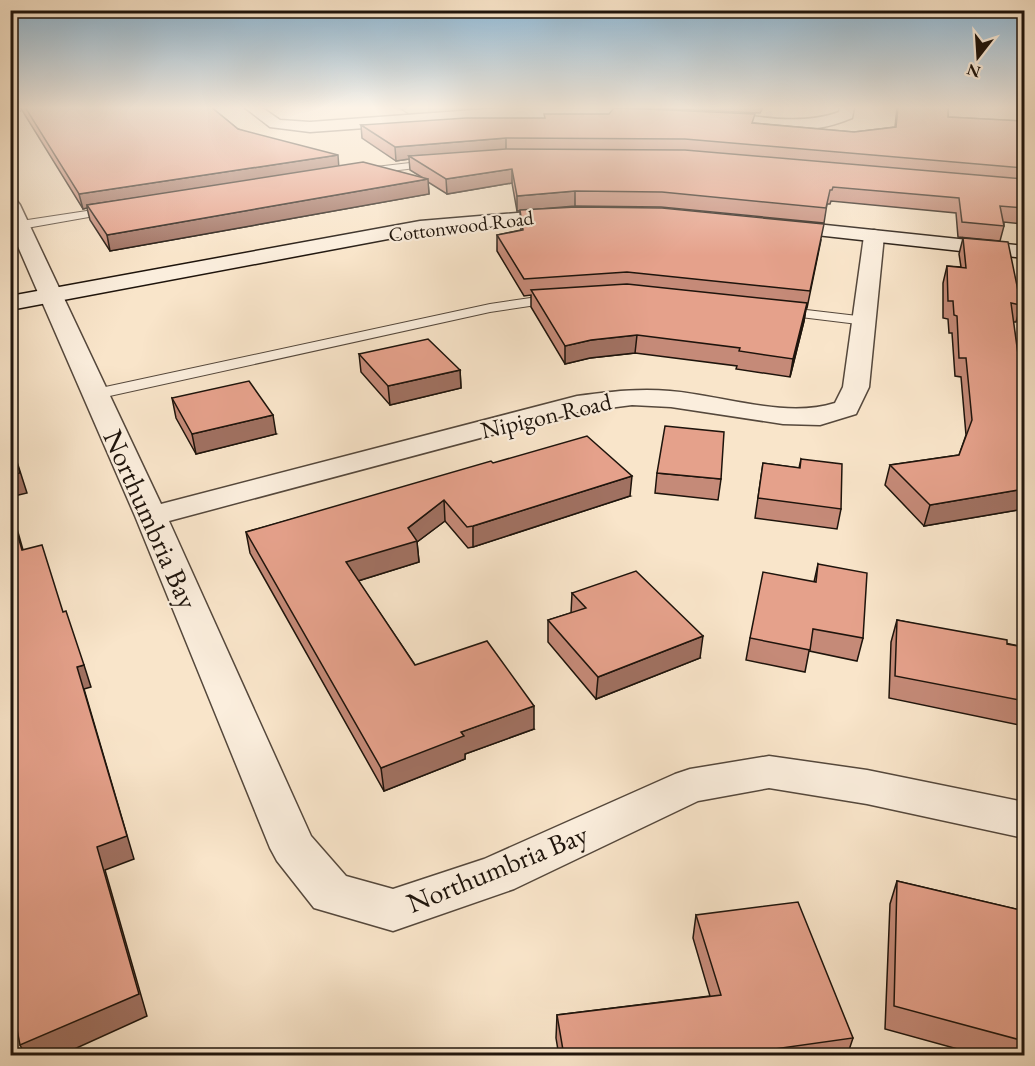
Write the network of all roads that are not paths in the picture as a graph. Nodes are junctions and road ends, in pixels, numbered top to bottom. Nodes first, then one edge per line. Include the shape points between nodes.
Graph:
1 (447, 162) edge
2 (343, 174) edge
3 (10, 205) edge
4 (124, 208) edge
5 (586, 214) edge
6 (21, 225) junction
7 (762, 225) edge
8 (874, 236) junction
9 (1024, 252) edge
10 (52, 296) junction
11 (577, 297) edge
12 (10, 303) edge
13 (762, 309) edge
14 (866, 321) junction
15 (96, 394) junction
16 (151, 516) junction
17 (1024, 820) edge

1 - 2 lane
3 - 6 street, Northumbria Bay
4 - 6 lane
5 - 10 street, Cottonwood Road via 420,227
6 - 10 street, Northumbria Bay
7 - 8 street
8 - 9 street
8 - 14 street, Nipigon Road
10 - 12 street, Cottonwood Road
10 - 15 street, Northumbria Bay
11 - 15 lane via 490,308
13 - 14 lane
14 - 16 street, Nipigon Road via 856,387 846,408 820,417 783,416 671,399 632,397 577,404
15 - 16 street, Northumbria Bay
16 - 17 street, Northumbria Bay via 293,848 331,893 393,910 497,874 690,786 769,772 867,787

